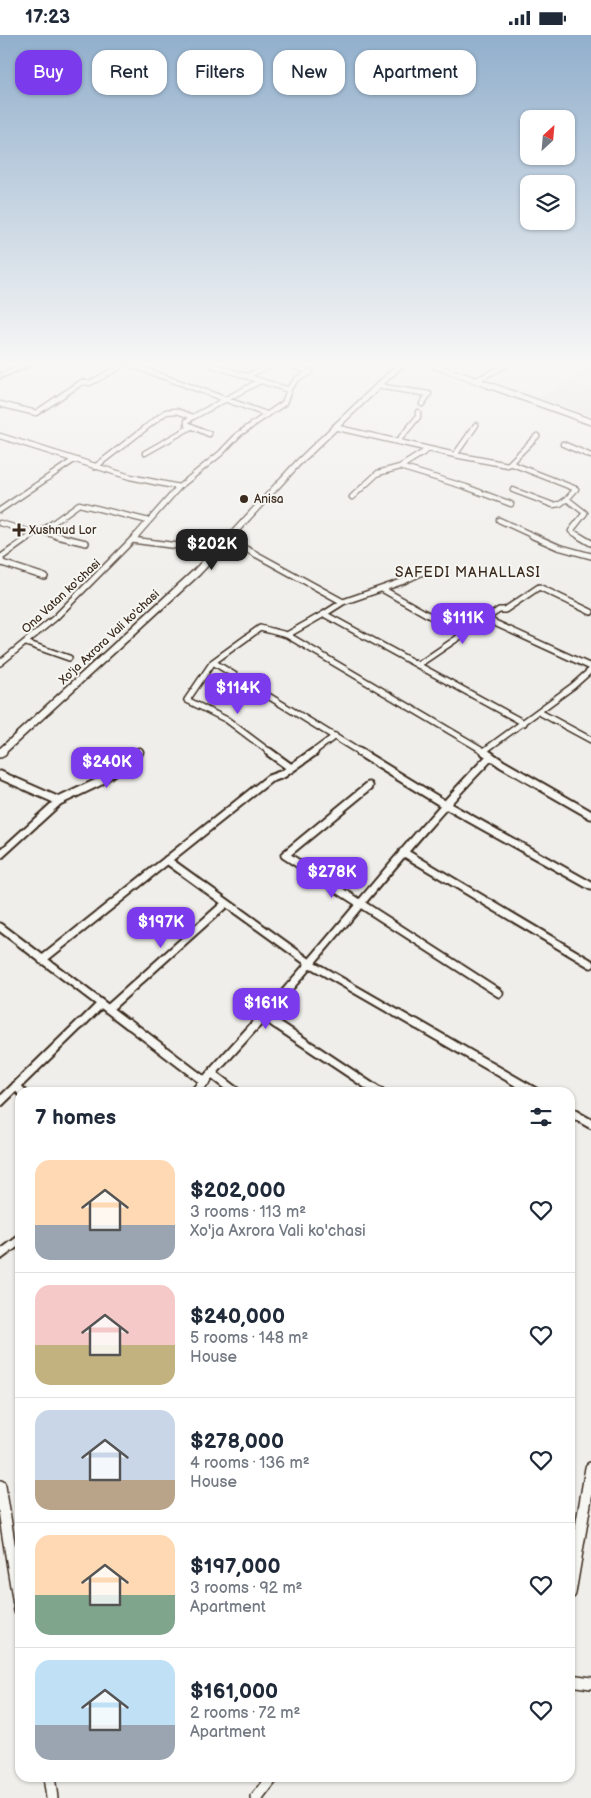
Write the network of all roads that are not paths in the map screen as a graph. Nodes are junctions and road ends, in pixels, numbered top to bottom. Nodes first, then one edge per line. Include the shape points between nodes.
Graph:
1 (35, 447) edge
2 (120, 447) edge
3 (155, 447) edge
4 (227, 447) edge
5 (315, 447) edge
6 (422, 447) edge
7 (460, 447) edge
8 (526, 447) edge
9 (571, 447) edge
10 (429, 449) junction
11 (145, 453) dead end
12 (455, 455) junction
13 (591, 456) edge
14 (74, 460) junction
15 (510, 463) junction
16 (95, 467) junction
17 (400, 467) junction
18 (180, 487) junction
19 (514, 490) dead end
20 (352, 497) dead end
21 (567, 499) junction
22 (510, 504) dead end
23 (0, 510) edge
24 (499, 519) dead end
25 (149, 521) junction
26 (0, 523) edge
27 (37, 532) junction
28 (132, 540) junction
29 (226, 541) junction
30 (86, 543) dead end
31 (591, 543) edge
32 (591, 549) edge
33 (216, 551) junction
34 (585, 554) junction
35 (591, 556) edge
36 (0, 558) edge
37 (424, 572) dead end
38 (45, 577) dead end
39 (382, 589) junction
40 (343, 602) junction
41 (591, 612) edge
42 (324, 614) junction
43 (486, 619) junction
44 (462, 634) junction
45 (287, 635) junction
46 (26, 643) junction
47 (0, 653) edge
48 (10, 656) junction
49 (70, 658) dead end
50 (0, 663) edge
51 (213, 663) junction
52 (418, 665) junction
53 (591, 668) edge
54 (540, 711) junction
55 (524, 723) junction
56 (335, 736) junction
57 (591, 740) edge
58 (140, 751) dead end
59 (484, 751) junction
60 (0, 753) edge
61 (490, 757) junction
62 (291, 768) junction
63 (0, 775) edge
64 (370, 786) dead end
65 (59, 801) junction
66 (444, 804) junction
67 (591, 815) edge
68 (403, 852) junction
69 (0, 855) edge
70 (167, 860) junction
71 (591, 886) edge
72 (226, 903) junction
73 (359, 904) junction
74 (0, 927) edge
75 (42, 960) junction
76 (311, 964) junction
77 (591, 964) edge
78 (499, 993) dead end
79 (101, 1004) junction
80 (108, 1009) junction
81 (264, 1016) junction
82 (212, 1074) junction
83 (205, 1082) junction
84 (16, 1086) joint
85 (200, 1087) edge
86 (229, 1087) edge
87 (371, 1087) edge
88 (526, 1087) edge
89 (0, 1102) edge
90 (575, 1115) edge
91 (591, 1124) edge
92 (15, 1244) edge
93 (0, 1255) edge
94 (591, 1467) edge
95 (0, 1486) edge
96 (575, 1563) edge
97 (15, 1580) edge
98 (575, 1681) edge
99 (591, 1683) edge
100 (50, 1782) edge
101 (269, 1782) edge
102 (52, 1798) edge
103 (257, 1798) edge

1 - 14 street
2 - 16 street
3 - 11 street
4 - 18 street, Ona Vatan ko'chasi
5 - 29 street, Xo'ja Axrora Vali ko'chasi
6 - 10 street
7 - 12 street
8 - 15 street
9 - 13 street
10 - 12 street
10 - 17 street
12 - 15 street
14 - 16 street
14 - 23 street
15 - 21 street via 575,487
16 - 18 street
17 - 20 street via 378,472
17 - 22 street
18 - 25 street, Ona Vatan ko'chasi
19 - 21 street via 553,505
21 - 31 street via 585,513 572,532
24 - 34 street via 558,547
25 - 27 street via 76,504
25 - 28 street, Ona Vatan ko'chasi
26 - 27 street
27 - 30 street
27 - 36 street
28 - 33 street
28 - 46 street, Ona Vatan ko'chasi
29 - 33 street, Xo'ja Axrora Vali ko'chasi
29 - 40 street
32 - 34 street
33 - 60 street, Xo'ja Axrora Vali ko'chasi via 178,590
34 - 35 street
36 - 38 street via 2,563
37 - 39 street
39 - 40 street
39 - 44 street
40 - 42 street
41 - 43 street via 539,587 506,610 499,610
42 - 45 street
42 - 52 street
43 - 44 street
43 - 53 street
44 - 52 street
45 - 51 street via 260,628
45 - 59 street
46 - 48 street, Ona Vatan ko'chasi
46 - 49 street
47 - 48 street
48 - 50 street, Ona Vatan ko'chasi
51 - 56 street
51 - 62 street via 187,699 253,737
52 - 55 street
53 - 54 street
54 - 55 street
54 - 57 street
55 - 59 street
56 - 62 street
56 - 66 street
58 - 65 street via 99,782
59 - 61 street
61 - 66 street
61 - 67 street
62 - 70 street via 269,779
63 - 65 street
64 - 73 street via 285,855
65 - 69 street
66 - 68 street
66 - 71 street
68 - 73 street
68 - 77 street
70 - 72 street
70 - 75 street
72 - 76 street
72 - 80 street
73 - 76 street
73 - 78 street
74 - 75 street
75 - 79 street
76 - 81 street
76 - 88 street
79 - 80 street
79 - 84 street
80 - 83 street
81 - 82 street
81 - 87 street
82 - 83 street
82 - 86 street
83 - 85 street
84 - 89 street
90 - 91 street
92 - 93 street
94 - 96 street
95 - 97 street
98 - 99 street
100 - 102 street
101 - 103 street

